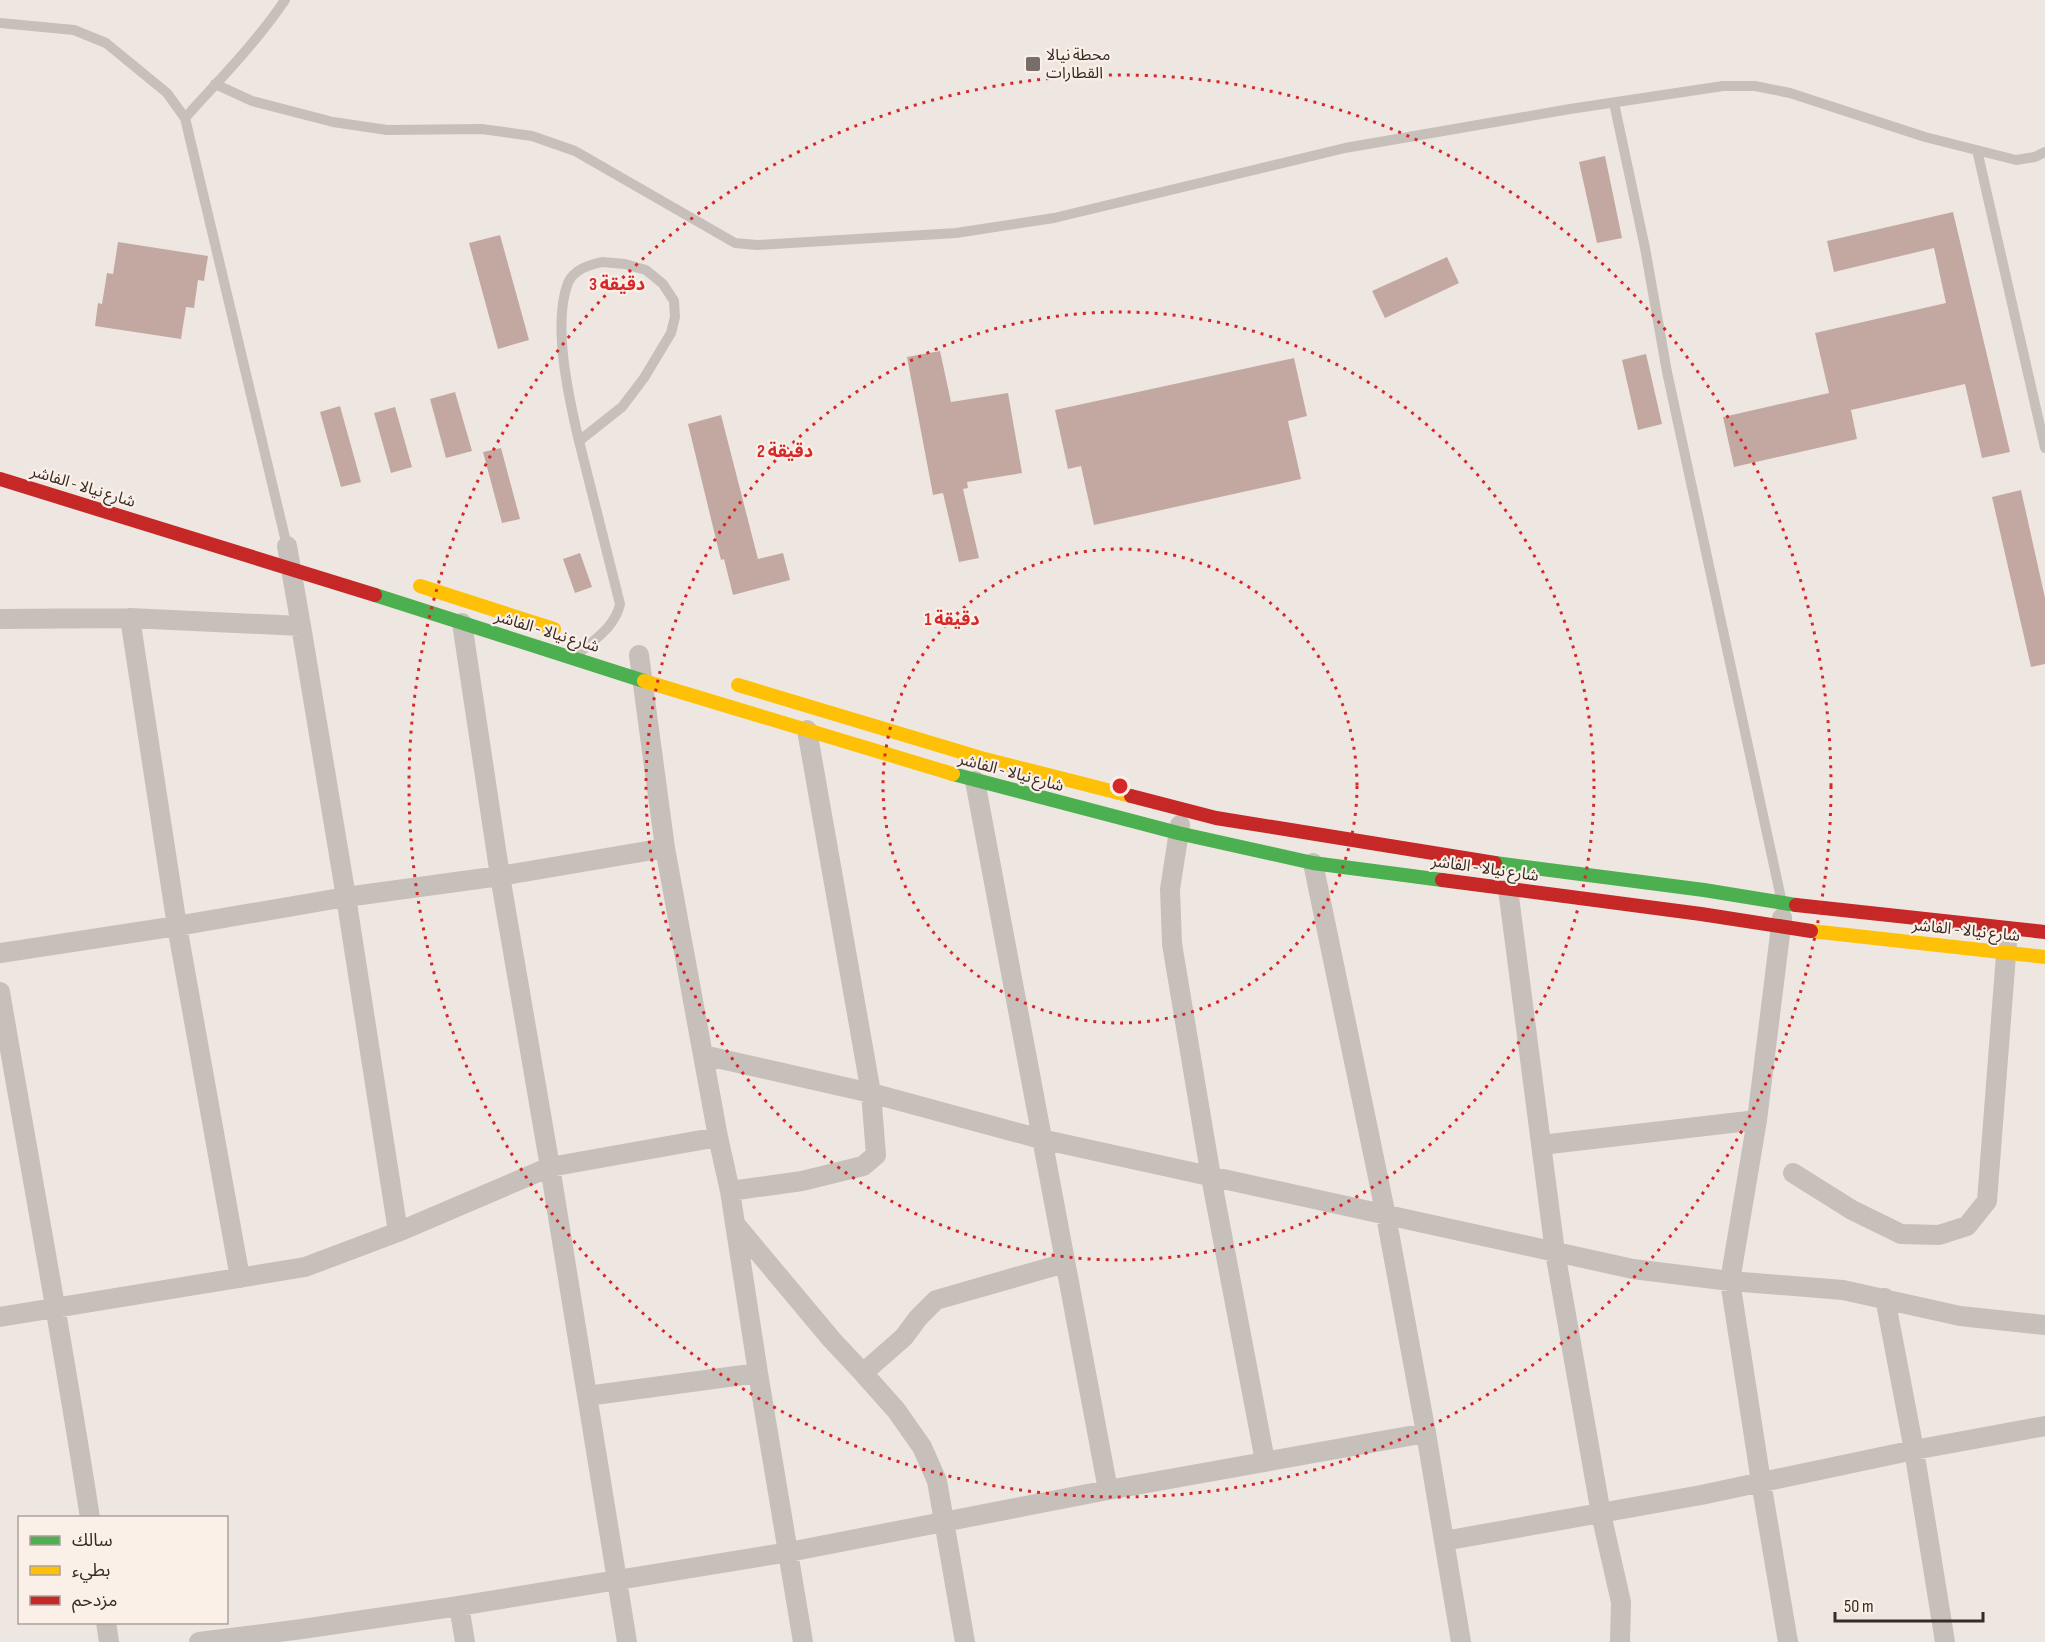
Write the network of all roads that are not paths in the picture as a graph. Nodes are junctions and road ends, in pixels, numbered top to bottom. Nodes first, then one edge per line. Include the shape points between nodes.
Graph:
1 (285, 0) edge
2 (0, 23) edge
3 (216, 84) junction
4 (1614, 103) junction
5 (185, 118) junction
6 (1977, 150) junction
7 (2045, 152) edge
8 (579, 441) junction
9 (2045, 448) edge
10 (0, 479) edge
11 (287, 546) joint
12 (291, 568) junction
13 (408, 582) dead end
14 (429, 589) junction
15 (421, 609) junction
16 (130, 618) junction
17 (0, 619) edge
18 (462, 623) junction
19 (301, 626) junction
20 (562, 631) dead end
21 (588, 639) junction
22 (611, 647) dead end
23 (642, 656) dead end
24 (573, 658) junction
25 (641, 678) junction
26 (719, 680) dead end
27 (807, 730) junction
28 (975, 781) junction
29 (1183, 810) junction
30 (1178, 833) junction
31 (665, 848) junction
32 (1313, 863) junction
33 (500, 876) junction
34 (1508, 889) junction
35 (346, 897) junction
36 (1782, 903) junction
37 (1781, 925) junction
38 (177, 926) junction
39 (2008, 928) junction
40 (2045, 932) edge
41 (2006, 952) junction
42 (0, 953) edge
43 (2045, 957) edge
44 (0, 992) edge
45 (704, 1056) junction
46 (871, 1094) junction
47 (1757, 1120) junction
48 (718, 1137) junction
49 (1041, 1139) junction
50 (1541, 1144) junction
51 (550, 1167) junction
52 (1793, 1173) dead end
53 (1211, 1177) junction
54 (730, 1191) junction
55 (1386, 1216) junction
56 (735, 1224) junction
57 (398, 1232) junction
58 (1555, 1252) junction
59 (1065, 1263) junction
60 (240, 1278) junction
61 (1730, 1281) junction
62 (1885, 1298) junction
63 (54, 1307) junction
64 (0, 1317) edge
65 (2045, 1325) edge
66 (758, 1373) junction
67 (863, 1373) junction
68 (587, 1396) junction
69 (2045, 1426) edge
70 (1426, 1433) junction
71 (1914, 1450) junction
72 (1265, 1461) junction
73 (1761, 1482) junction
74 (1107, 1490) junction
75 (1601, 1514) junction
76 (90, 1516) edge
77 (943, 1521) junction
78 (1444, 1541) junction
79 (789, 1552) junction
80 (617, 1580) junction
81 (459, 1606) junction
82 (106, 1624) edge
83 (303, 1636) edge
84 (1618, 1641) edge
85 (109, 1642) edge
86 (199, 1642) edge
87 (465, 1642) edge
88 (627, 1642) edge
89 (803, 1642) edge
90 (964, 1642) edge
91 (1461, 1642) edge
92 (1788, 1642) edge
93 (1945, 1642) edge

1 - 3 lane
2 - 5 lane via 74,30 105,44 167,93
3 - 4 lane via 252,101 333,122 387,130 482,129 532,135 575,151 735,243 757,245 956,233 1054,218 1345,148
3 - 5 lane
4 - 6 lane via 1723,86 1755,86
4 - 36 lane
5 - 11 lane
6 - 7 lane via 2016,160
6 - 9 lane
8 - 8 lane via 568,396 563,350 563,309 569,282 585,265 602,262 646,270 663,284 674,301 671,333 622,407
8 - 21 lane via 620,604 617,617
10 - 12 highway, شارع نيالا - الفاشر
11 - 12 street
12 - 15 highway, شارع نيالا - الفاشر
12 - 19 street
13 - 14 highway, شارع نيالا - الفاشر
14 - 15 highway
14 - 20 highway, شارع نيالا - الفاشر
15 - 18 highway, شارع نيالا - الفاشر
16 - 17 street
16 - 19 street
16 - 38 street
18 - 24 highway, شارع نيالا - الفاشر
18 - 33 street
19 - 35 street
21 - 22 highway, شارع نيالا - الفاشر
21 - 24 lane
23 - 25 street
24 - 25 highway, شارع نيالا - الفاشر
25 - 27 highway, شارع نيالا - الفاشر
25 - 31 street
26 - 29 highway, شارع نيالا - الفاشر via 981,758
27 - 28 highway, شارع نيالا - الفاشر
27 - 46 street
28 - 30 highway, شارع نيالا - الفاشر
28 - 49 street
29 - 30 street
29 - 36 highway, شارع نيالا - الفاشر via 1454,858
30 - 32 highway, شارع نيالا - الفاشر
30 - 53 street via 1170,889 1172,944
31 - 33 street
31 - 45 street
32 - 34 highway, شارع نيالا - الفاشر
32 - 55 street
33 - 35 street
33 - 51 street
34 - 37 highway, شارع نيالا - الفاشر
34 - 50 street
35 - 38 street
35 - 57 street
36 - 37 street
36 - 39 highway, شارع نيالا - الفاشر
37 - 41 highway, شارع نيالا - الفاشر
37 - 47 street
38 - 42 street
38 - 60 street
39 - 40 highway, شارع نيالا - الفاشر
39 - 41 street
41 - 43 highway, شارع نيالا - الفاشر
41 - 52 street via 1987,1201 1967,1226 1939,1236 1901,1234 1852,1210
44 - 63 street
45 - 46 street
45 - 48 street
46 - 49 street
46 - 54 street via 876,1155 863,1166 802,1181
47 - 50 street
47 - 61 street
48 - 51 street
48 - 54 street
49 - 53 street
49 - 59 street
50 - 58 street
51 - 57 street
51 - 68 street
53 - 55 street
53 - 72 street
54 - 56 street
55 - 58 street
55 - 70 street
56 - 66 street
56 - 67 street
57 - 60 street via 305,1267
58 - 61 street via 1632,1269
58 - 75 street
59 - 67 street via 936,1300 904,1337
59 - 74 street
60 - 63 street
61 - 62 street via 1833,1289
61 - 73 street
62 - 65 street via 1960,1316
62 - 71 street
63 - 64 street
63 - 76 street
66 - 68 street
66 - 79 street
67 - 77 street via 922,1447 937,1480
68 - 80 street
69 - 71 street
70 - 72 street
70 - 78 street
71 - 73 street
71 - 93 street
72 - 74 street
73 - 75 street
73 - 92 street
74 - 77 street
75 - 78 street
75 - 84 street via 1621,1602
77 - 79 street
77 - 90 street
78 - 91 street
79 - 80 street
79 - 89 street
80 - 81 street
80 - 88 street
81 - 83 street
81 - 87 street
82 - 85 street
83 - 86 street

